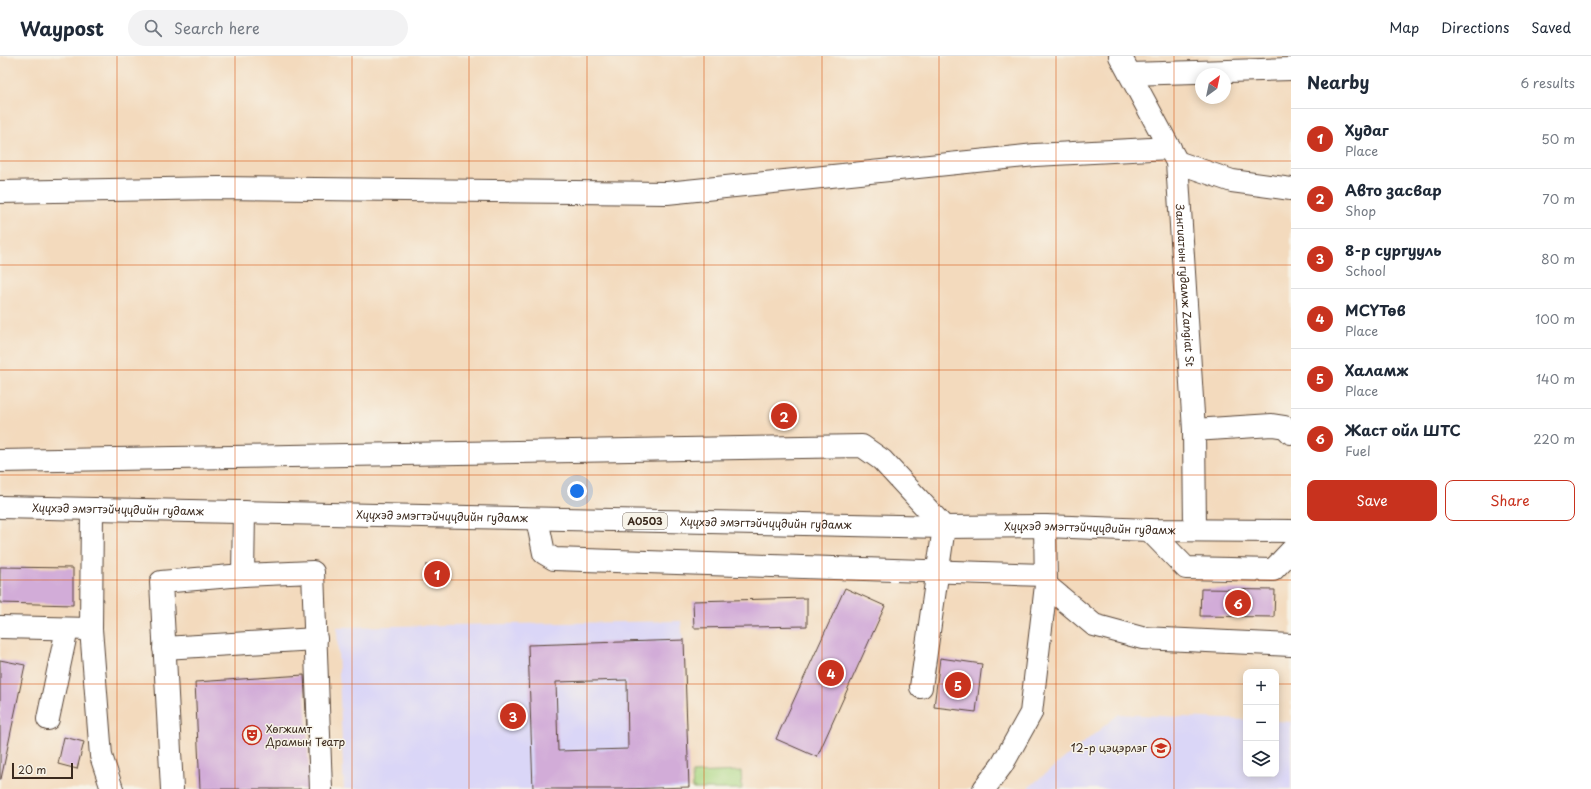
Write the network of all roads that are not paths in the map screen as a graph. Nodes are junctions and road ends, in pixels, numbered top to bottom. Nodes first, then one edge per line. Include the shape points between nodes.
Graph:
1 (1125, 65) edge
2 (1291, 69) edge
3 (1175, 163) junction
4 (1291, 189) edge
5 (0, 192) edge
6 (1194, 430) junction
7 (1291, 433) edge
8 (0, 461) edge
9 (0, 507) edge
10 (92, 509) junction
11 (244, 512) junction
12 (537, 519) junction
13 (1045, 526) junction
14 (944, 527) junction
15 (1195, 529) junction
16 (1149, 530) junction
17 (1291, 531) edge
18 (1291, 551) edge
19 (938, 570) junction
20 (243, 575) junction
21 (1045, 580) junction
22 (0, 627) edge
23 (67, 629) junction
24 (91, 629) junction
25 (316, 639) junction
26 (1291, 645) edge
27 (164, 648) junction
28 (921, 687) dead end
29 (48, 719) dead end
30 (112, 789) edge
31 (172, 789) edge
32 (322, 789) edge
33 (984, 789) edge

1 - 2 street
1 - 3 street, Зангиатын гудамж Zangiat St
3 - 4 street via 1232,181
3 - 5 street via 1035,156 667,193 219,188
3 - 6 street, Зангиатын гудамж Zangiat St
6 - 7 street via 1272,426 1285,428
6 - 15 street, Зангиатын гудамж Zangiat St
8 - 14 street via 862,446 882,460
9 - 10 street, Хүүхэд эмэгтэйчүүдийн гудамж / A0503
10 - 11 street, Хүүхэд эмэгтэйчүүдийн гудамж / A0503
10 - 24 street
11 - 12 street, Хүүхэд эмэгтэйчүүдийн гудамж / A0503
11 - 20 street
12 - 14 street, Хүүхэд эмэгтэйчүүдийн гудамж / A0503
12 - 19 street via 544,553 554,559
13 - 14 street, Хүүхэд эмэгтэйчүүдийн гудамж / A0503
13 - 16 street, Хүүхэд эмэгтэйчүүдийн гудамж / A0503
13 - 21 street
14 - 19 street
15 - 16 street, Хүүхэд эмэгтэйчүүдийн гудамж / A0503
15 - 17 street, Хүүхэд эмэгтэйчүүдийн гудамж / A0503
16 - 18 street via 1186,568 1273,570
19 - 21 street
19 - 28 street
20 - 25 street via 313,572
20 - 27 street via 161,582
21 - 26 street via 1094,625 1142,638
21 - 33 street via 1031,713 1002,766
22 - 23 street
23 - 24 street
23 - 29 street
24 - 30 street via 101,756
25 - 27 street
25 - 32 street
27 - 31 street

